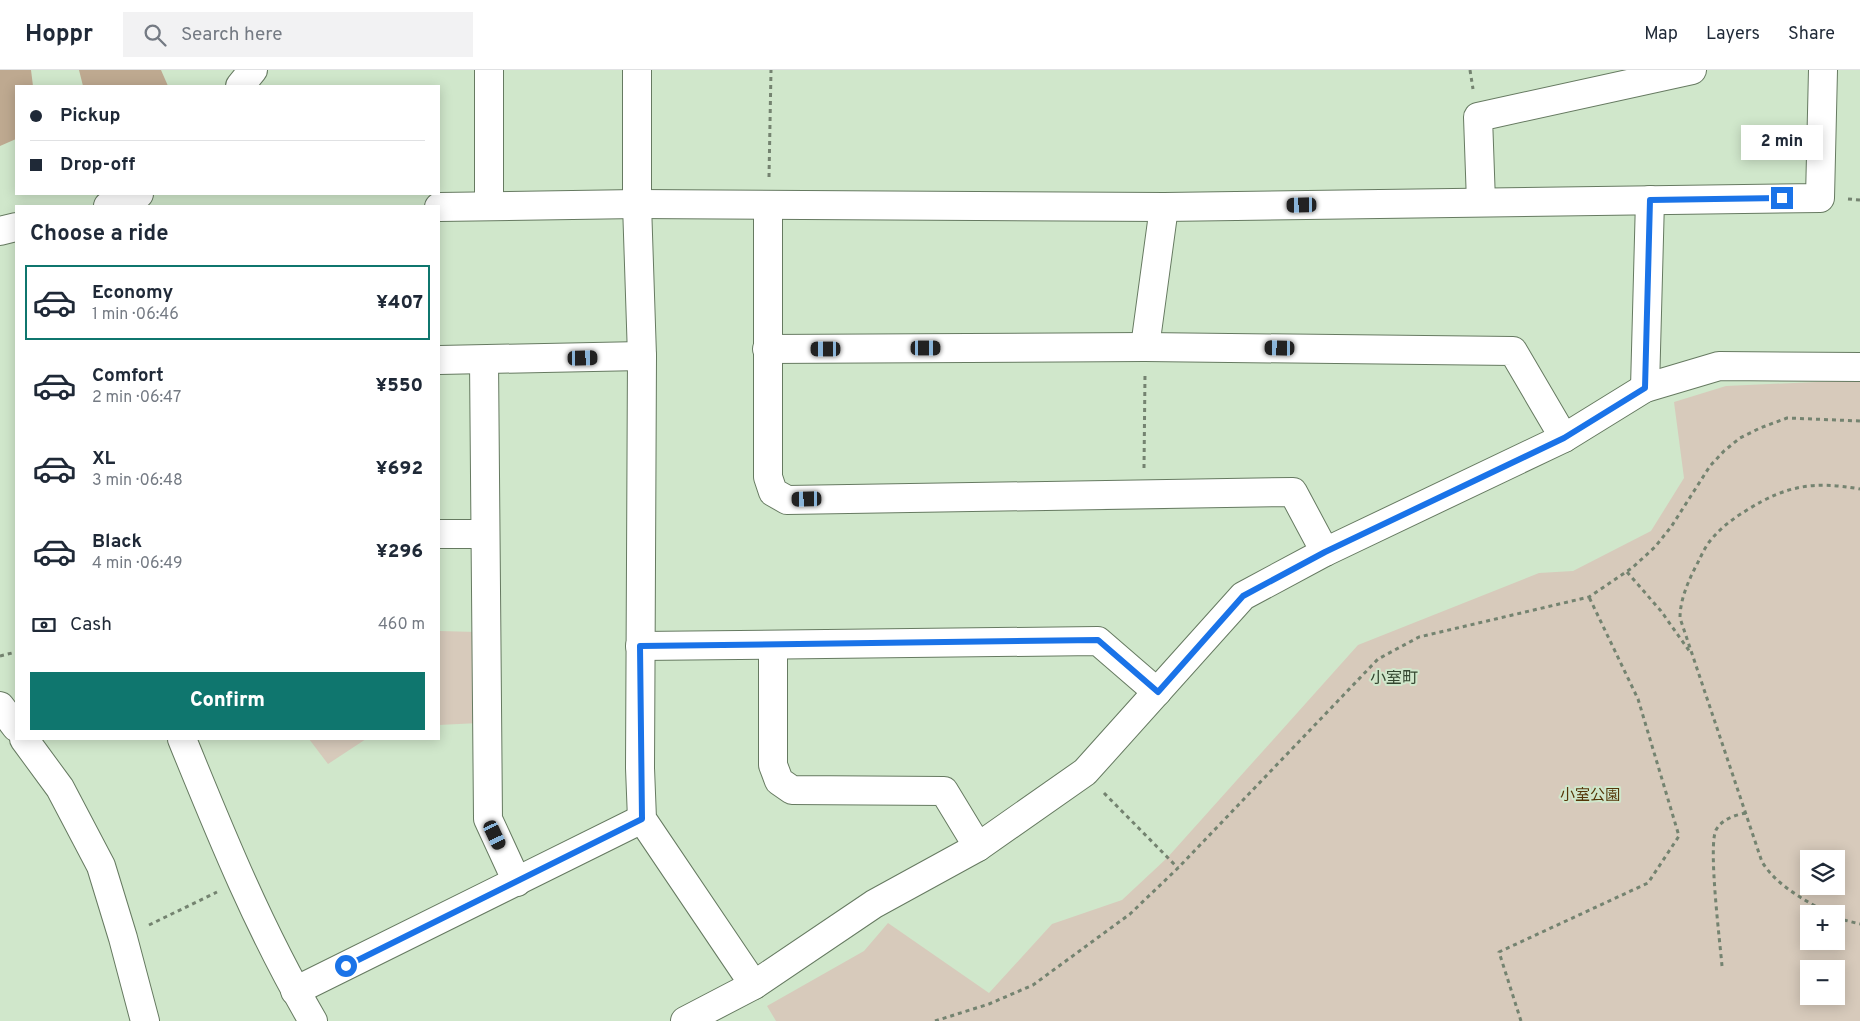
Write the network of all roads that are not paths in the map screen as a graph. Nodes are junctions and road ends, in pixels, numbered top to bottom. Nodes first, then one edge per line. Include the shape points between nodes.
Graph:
1 (253, 70) edge
2 (489, 70) edge
3 (637, 70) edge
4 (1692, 70) edge
5 (1823, 70) edge
6 (241, 85) edge
7 (136, 195) edge
8 (1650, 200) junction
9 (1481, 202) junction
10 (637, 204) junction
11 (111, 205) edge
12 (768, 205) junction
13 (490, 206) junction
14 (440, 207) edge
15 (1164, 207) junction
16 (15, 227) edge
17 (0, 230) edge
18 (1145, 347) junction
19 (767, 349) junction
20 (642, 356) junction
21 (440, 360) edge
22 (484, 360) junction
23 (1860, 367) edge
24 (1645, 388) junction
25 (1564, 438) junction
26 (440, 534) edge
27 (485, 534) junction
28 (1325, 552) junction
29 (773, 645) junction
30 (640, 646) junction
31 (1158, 692) junction
32 (0, 706) edge
33 (15, 727) edge
34 (25, 740) edge
35 (182, 740) edge
36 (642, 819) junction
37 (978, 847) junction
38 (517, 882) junction
39 (754, 985) junction
40 (295, 991) junction
41 (145, 1021) edge
42 (313, 1021) edge
43 (685, 1021) edge

1 - 6 street
2 - 13 street
3 - 10 street
4 - 9 street via 1478,117
5 - 8 street via 1820,198
7 - 11 street
8 - 9 street
8 - 24 street
9 - 15 street
10 - 12 street
10 - 13 street
10 - 20 street
12 - 15 street
12 - 19 street
13 - 14 street
15 - 18 street
16 - 17 street
18 - 19 street
18 - 25 street via 1513,351
19 - 28 street via 768,476 773,492 787,500 1293,492
20 - 22 street
20 - 30 street
21 - 22 street
22 - 27 street
23 - 24 street via 1719,366
24 - 25 street
25 - 28 street
26 - 27 street
27 - 38 street via 488,819
28 - 31 street via 1243,596
29 - 30 street
29 - 31 street via 1098,640
29 - 37 street via 773,765 778,781 792,790 944,791
30 - 36 street
31 - 37 street via 1085,772
32 - 33 street
34 - 41 street via 60,788 101,866
35 - 40 street via 240,881
36 - 38 street
36 - 39 street
37 - 39 street via 874,904
38 - 40 street
39 - 43 street
40 - 42 street

